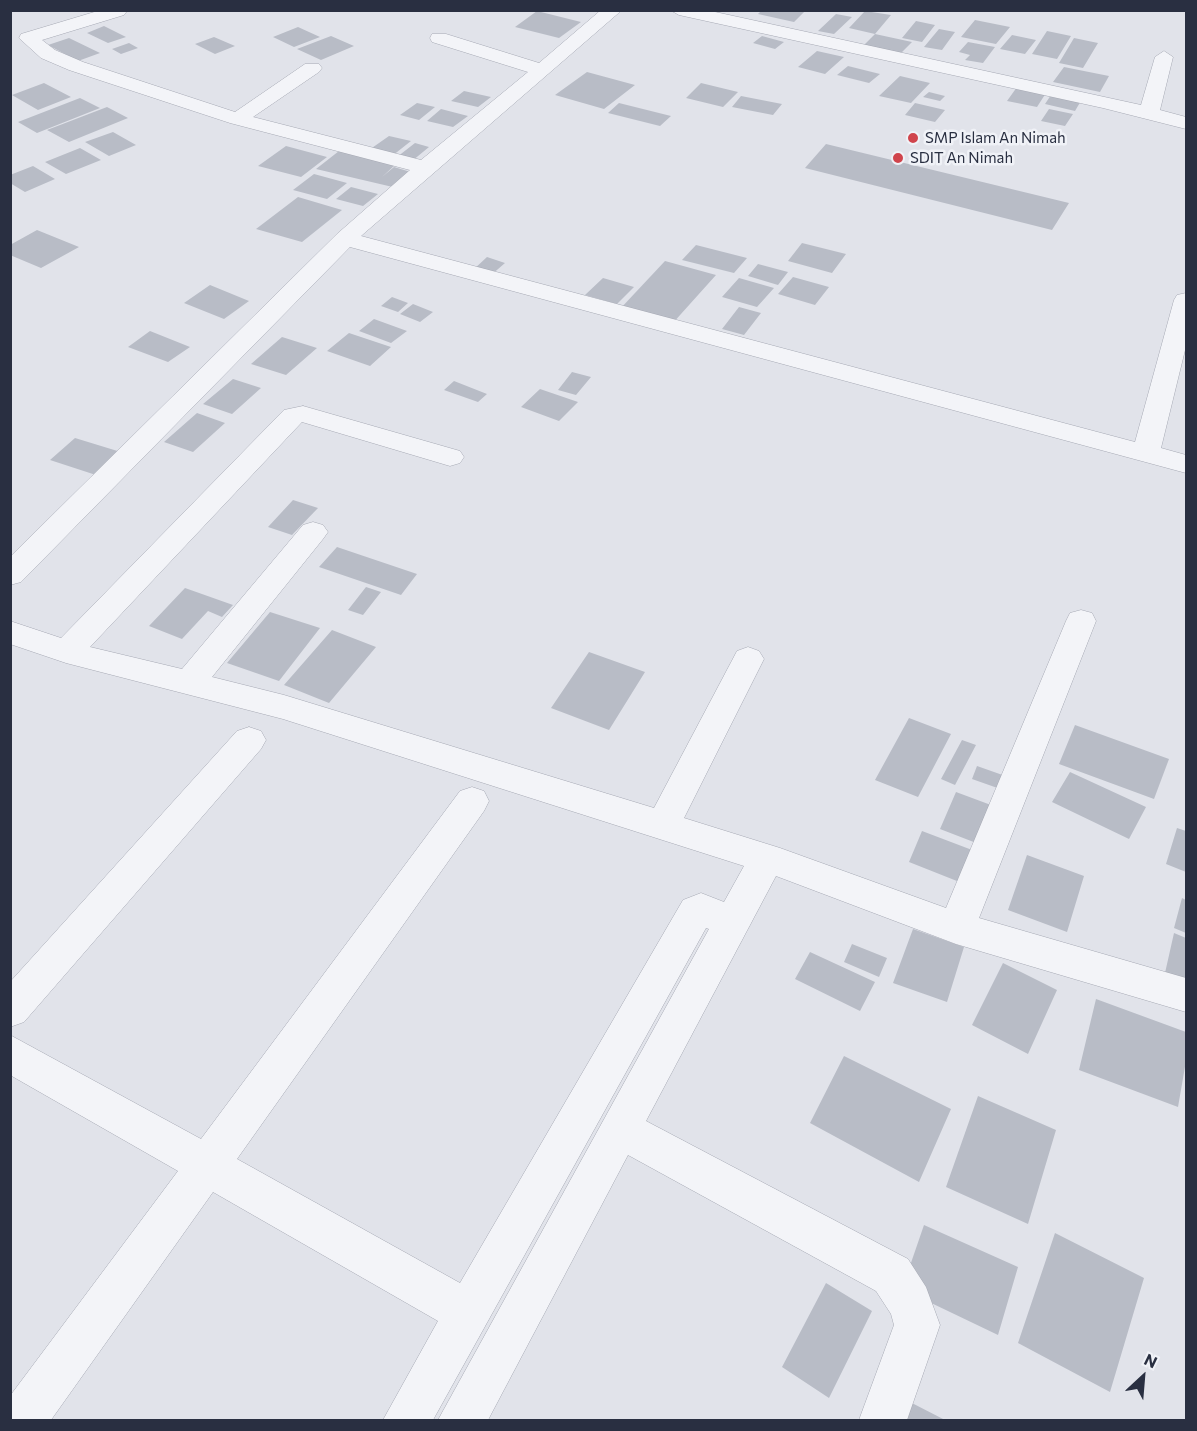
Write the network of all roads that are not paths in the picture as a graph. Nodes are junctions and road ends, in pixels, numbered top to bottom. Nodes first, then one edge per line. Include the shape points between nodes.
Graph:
1 (118, 10) edge
2 (613, 10) edge
3 (679, 10) edge
4 (10, 27) edge
5 (28, 38) junction
6 (439, 38) dead end
7 (1164, 57) dead end
8 (312, 68) dead end
9 (542, 70) junction
10 (1149, 113) junction
11 (237, 119) junction
12 (1186, 123) edge
13 (426, 168) junction
14 (345, 239) junction
15 (1186, 300) edge
16 (1146, 452) junction
17 (450, 458) dead end
18 (1186, 464) edge
19 (313, 532) dead end
20 (10, 575) edge
21 (1080, 621) dead end
22 (10, 632) edge
23 (66, 652) junction
24 (748, 659) dead end
25 (189, 683) junction
26 (249, 740) dead end
27 (472, 801) dead end
28 (663, 825) junction
29 (767, 858) junction
30 (733, 923) junction
31 (956, 928) junction
32 (1186, 995) edge
33 (10, 1010) edge
34 (10, 1053) edge
35 (621, 1129) junction
36 (208, 1164) junction
37 (468, 1313) junction
38 (22, 1420) edge
39 (407, 1420) edge
40 (462, 1420) edge
41 (883, 1420) edge

1 - 5 street
2 - 9 street
3 - 10 street
4 - 5 street
5 - 11 street via 48,54 76,66
6 - 9 street
7 - 10 street
8 - 11 street
9 - 13 street
10 - 12 street
11 - 13 street
13 - 14 street
14 - 16 street
14 - 20 street
15 - 16 street
16 - 18 street
17 - 23 street via 303,414 293,416
19 - 25 street
21 - 31 street
22 - 23 street
23 - 25 street
24 - 28 street
25 - 28 street via 295,710
26 - 33 street
27 - 36 street
28 - 29 street
29 - 30 street
29 - 31 street
30 - 35 street
30 - 37 street via 701,909 696,911
31 - 32 street
34 - 36 street
35 - 40 street
35 - 41 street via 892,1275 910,1303 917,1325
36 - 37 street
36 - 38 street
37 - 39 street

